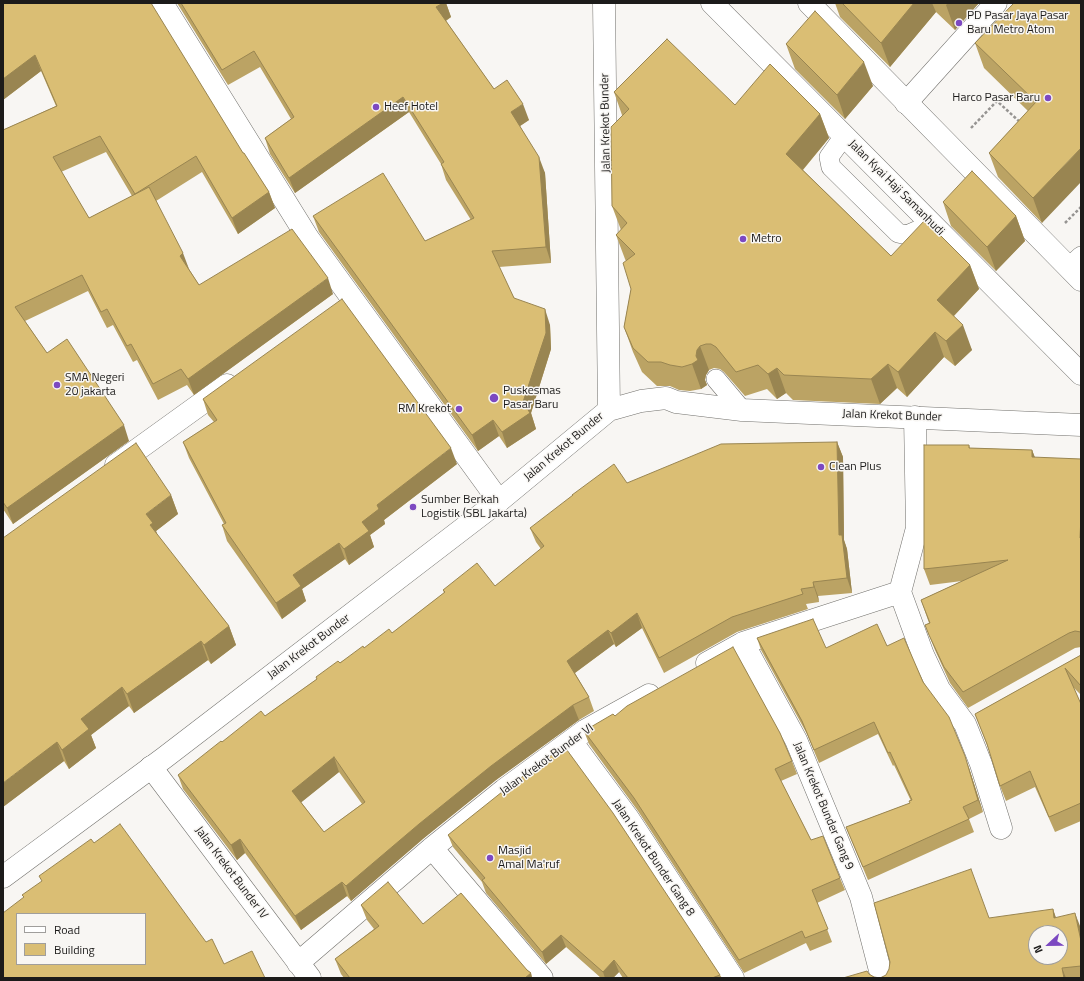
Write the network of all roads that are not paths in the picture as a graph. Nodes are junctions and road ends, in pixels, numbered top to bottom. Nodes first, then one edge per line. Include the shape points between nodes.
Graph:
1 (162, 3) edge
2 (604, 3) edge
3 (712, 3) edge
4 (809, 3) edge
5 (996, 3) edge
6 (906, 103) junction
7 (844, 136) junction
8 (932, 224) junction
9 (1077, 268) edge
10 (351, 297) junction
11 (332, 311) edge
12 (244, 373) edge
13 (1081, 374) edge
14 (716, 380) dead end
15 (609, 410) junction
16 (742, 410) junction
17 (915, 417) junction
18 (1081, 425) edge
19 (98, 478) edge
20 (499, 501) junction
21 (900, 592) junction
22 (743, 643) junction
23 (688, 673) edge
24 (668, 684) edge
25 (985, 712) edge
26 (965, 724) junction
27 (570, 741) junction
28 (151, 767) junction
29 (1000, 828) dead end
30 (432, 848) junction
31 (3, 877) edge
32 (304, 970) edge
33 (542, 978) edge
34 (733, 978) edge
35 (882, 978) edge

1 - 10 street via 308,238
2 - 15 street, Jalan Krekot Bunder
3 - 7 street, Jalan Kyai Haji Samanhudi
4 - 6 street
5 - 6 street
6 - 9 street
7 - 8 street, Jalan Kyai Haji Samanhudi
7 - 8 lane via 829,157 831,167 898,233 907,235
8 - 13 street, Jalan Kyai Haji Samanhudi
10 - 11 street
10 - 20 street
12 - 19 street
14 - 16 lane
15 - 16 street, Jalan Krekot Bunder via 641,401 666,398 676,402
15 - 20 street, Jalan Krekot Bunder
16 - 17 street, Jalan Krekot Bunder
17 - 18 street, Jalan Krekot Bunder
17 - 21 street via 917,528
20 - 28 street, Jalan Krekot Bunder
21 - 22 street
21 - 26 street via 923,655 939,689
22 - 23 street
22 - 35 street, Jalan Krekot Bunder Gang 9 via 796,740 861,897
24 - 27 street, Jalan Krekot Bunder VI
25 - 26 street
26 - 29 street via 981,764
27 - 30 street, Jalan Krekot Bunder VI
27 - 34 street, Jalan Krekot Bunder Gang 8 via 628,818
28 - 31 street, Jalan Krekot Bunder
28 - 32 street, Jalan Krekot Bunder IV
30 - 32 street, Jalan Krekot Bunder VI
30 - 33 street

